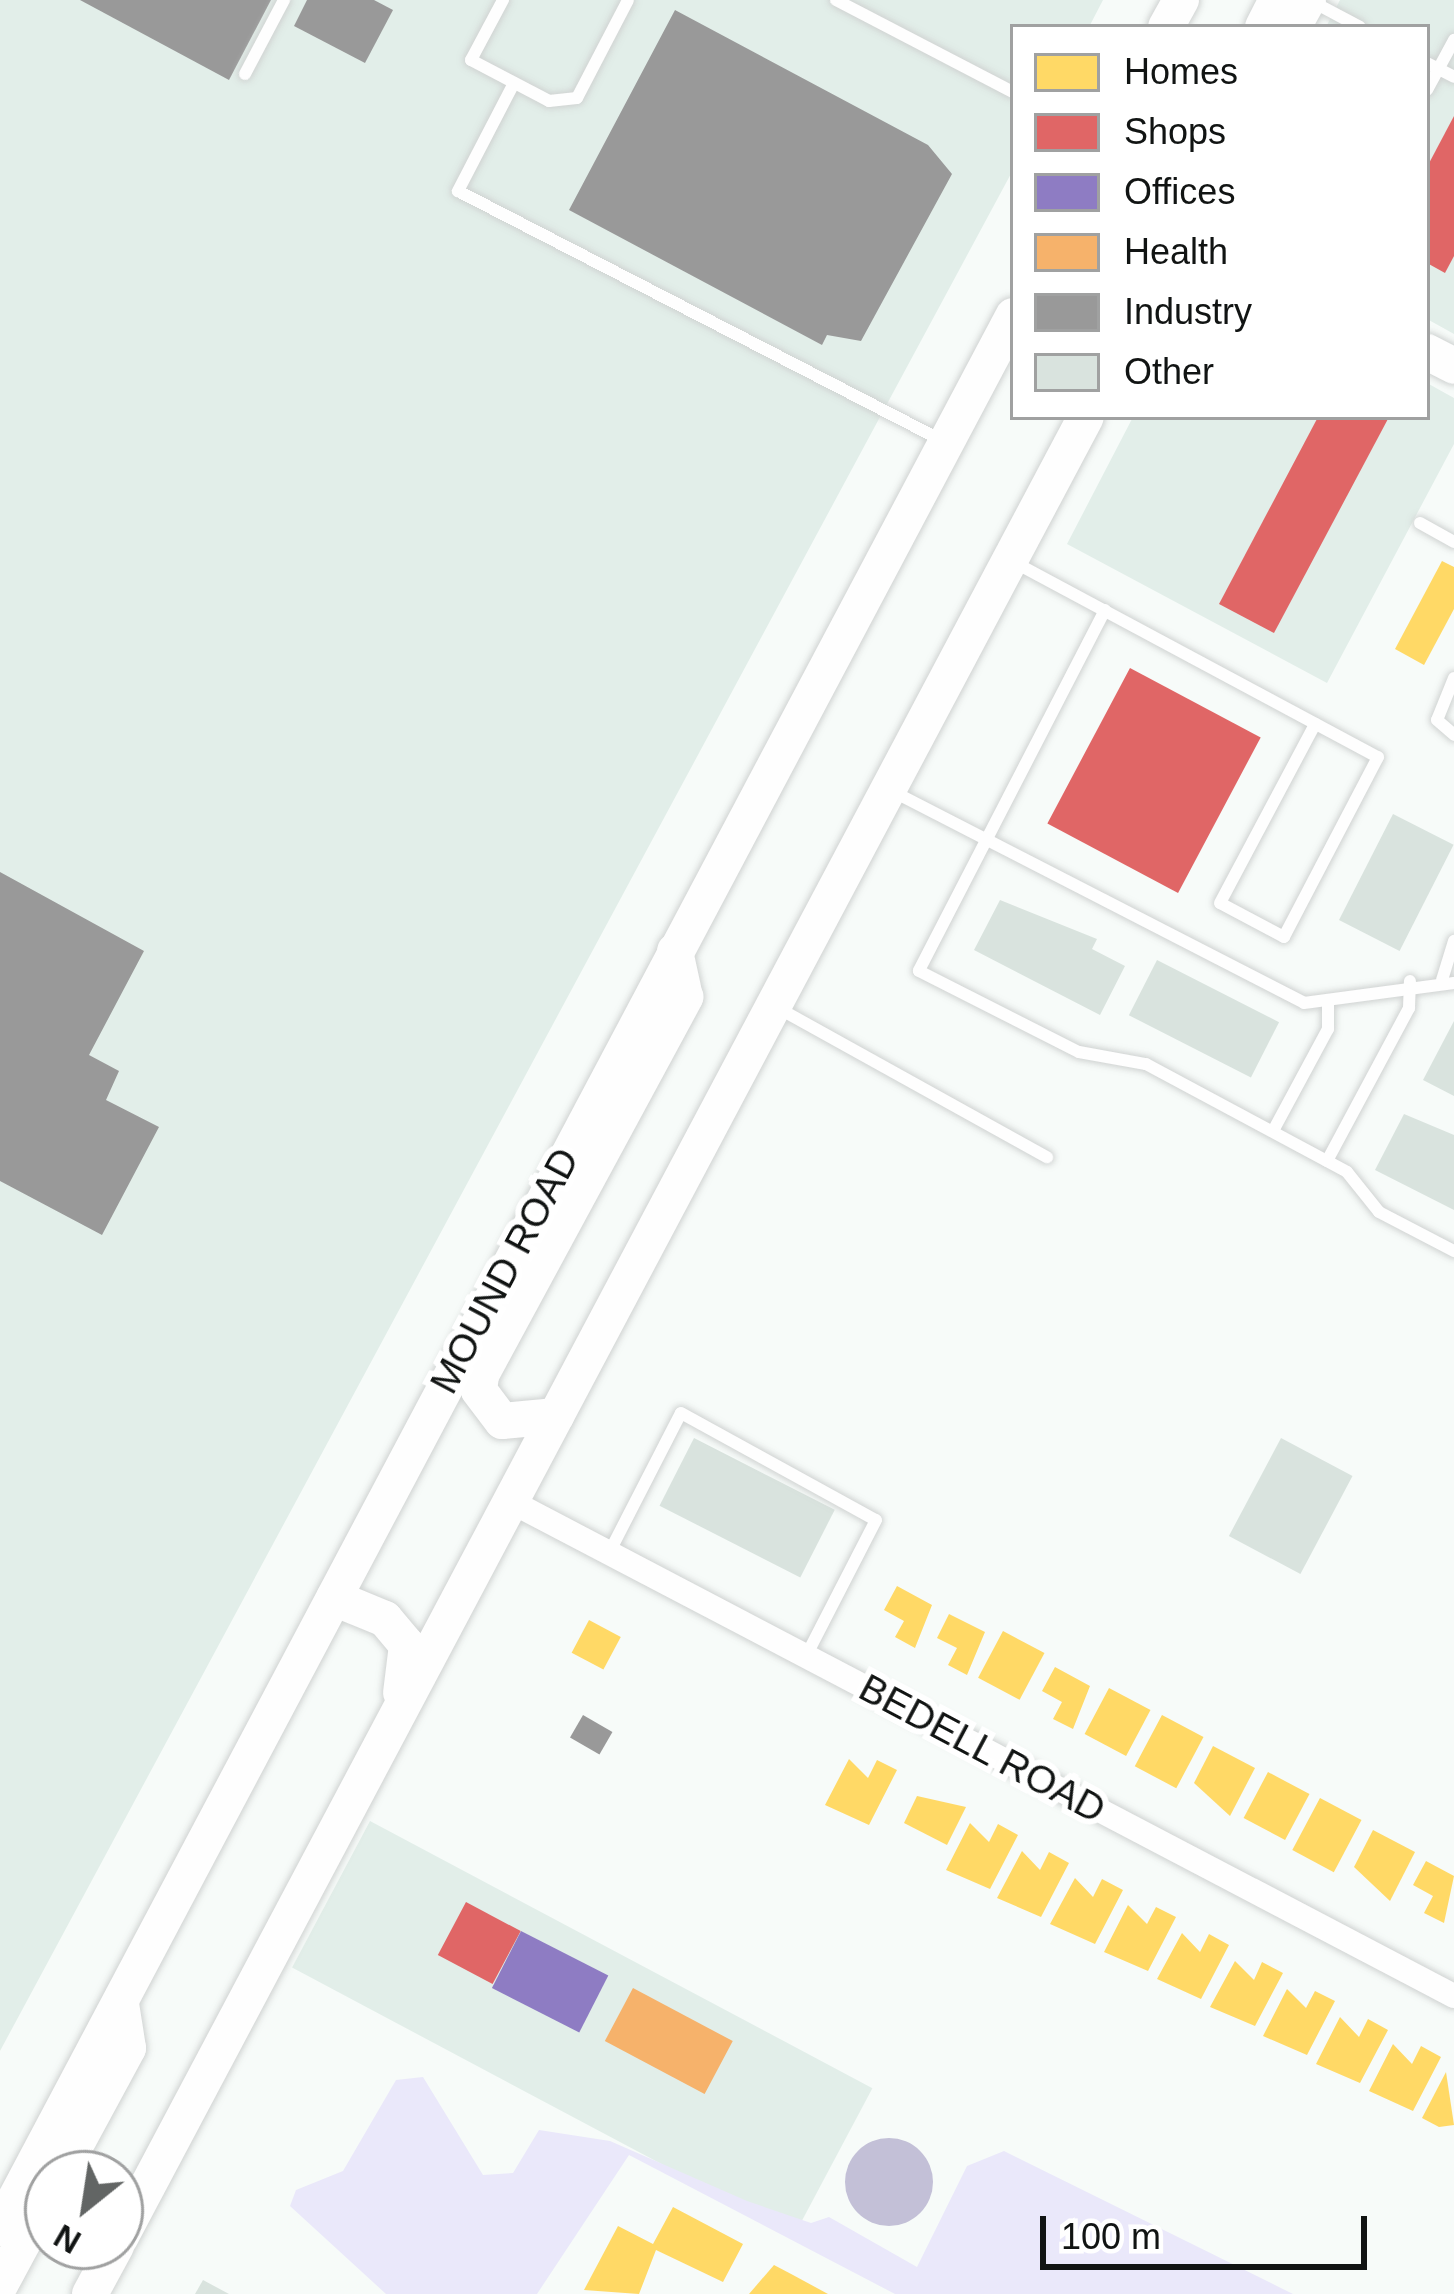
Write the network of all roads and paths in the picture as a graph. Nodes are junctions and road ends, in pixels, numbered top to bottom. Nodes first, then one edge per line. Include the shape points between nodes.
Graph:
1 (284, 0) edge
2 (503, 0) edge
3 (628, 0) edge
4 (836, 0) edge
5 (1309, 0) edge
6 (1354, 24) edge
7 (1454, 40) edge
8 (1433, 66) edge
9 (245, 74) dead end
10 (1454, 77) edge
11 (514, 83) junction
12 (1010, 90) edge
13 (1010, 322) edge
14 (1084, 420) edge
15 (946, 442) junction
16 (1420, 523) dead end
17 (1454, 542) edge
18 (1011, 560) junction
19 (1105, 610) junction
20 (1454, 678) edge
21 (1315, 724) junction
22 (1454, 735) edge
23 (890, 789) junction
24 (985, 838) junction
25 (1454, 940) edge
26 (675, 951) junction
27 (1410, 981) junction
28 (1448, 981) edge
29 (1328, 1003) junction
30 (775, 1007) junction
31 (1273, 1132) junction
32 (1047, 1157) dead end
33 (1328, 1161) junction
34 (1454, 1251) edge
35 (556, 1415) junction
36 (510, 1501) junction
37 (609, 1553) junction
38 (334, 1598) junction
39 (806, 1656) junction
40 (398, 1714) junction
41 (1454, 1996) edge
42 (121, 2004) junction
43 (73, 2150) edge
44 (144, 2193) edge
45 (0, 2228) edge
46 (24, 2240) edge
47 (0, 2285) edge

1 - 9 lane
2 - 11 lane via 471,60
3 - 11 lane via 577,98 549,101
4 - 12 lane
5 - 6 lane
7 - 8 lane
8 - 10 lane
11 - 15 lane via 458,191
13 - 15 main road, MOUND ROAD
14 - 18 main road
15 - 26 main road, MOUND ROAD
16 - 17 lane
18 - 19 lane
18 - 23 main road
19 - 21 lane
19 - 24 lane
20 - 22 lane via 1437,720
21 - 21 lane via 1378,757 1284,938 1220,903
23 - 24 lane
23 - 30 main road
24 - 29 lane via 1304,1003
24 - 31 lane via 919,971 1079,1052 1146,1064
25 - 28 lane
26 - 35 main road via 685,997 481,1375 489,1412 502,1421
26 - 38 main road, MOUND ROAD
27 - 28 lane
27 - 29 lane
27 - 33 lane via 1409,1008
29 - 31 lane via 1328,1029
30 - 32 lane
30 - 35 main road
31 - 33 lane
33 - 34 lane via 1379,1212
35 - 36 main road
36 - 37 street, BEDELL ROAD
36 - 40 main road
37 - 39 street, BEDELL ROAD
37 - 39 lane via 681,1413 876,1520
38 - 40 main road via 385,1619 407,1645
38 - 42 main road, MOUND ROAD
39 - 41 street, BEDELL ROAD
40 - 44 main road
42 - 43 main road via 128,2048
42 - 45 main road, MOUND ROAD
46 - 47 main road

